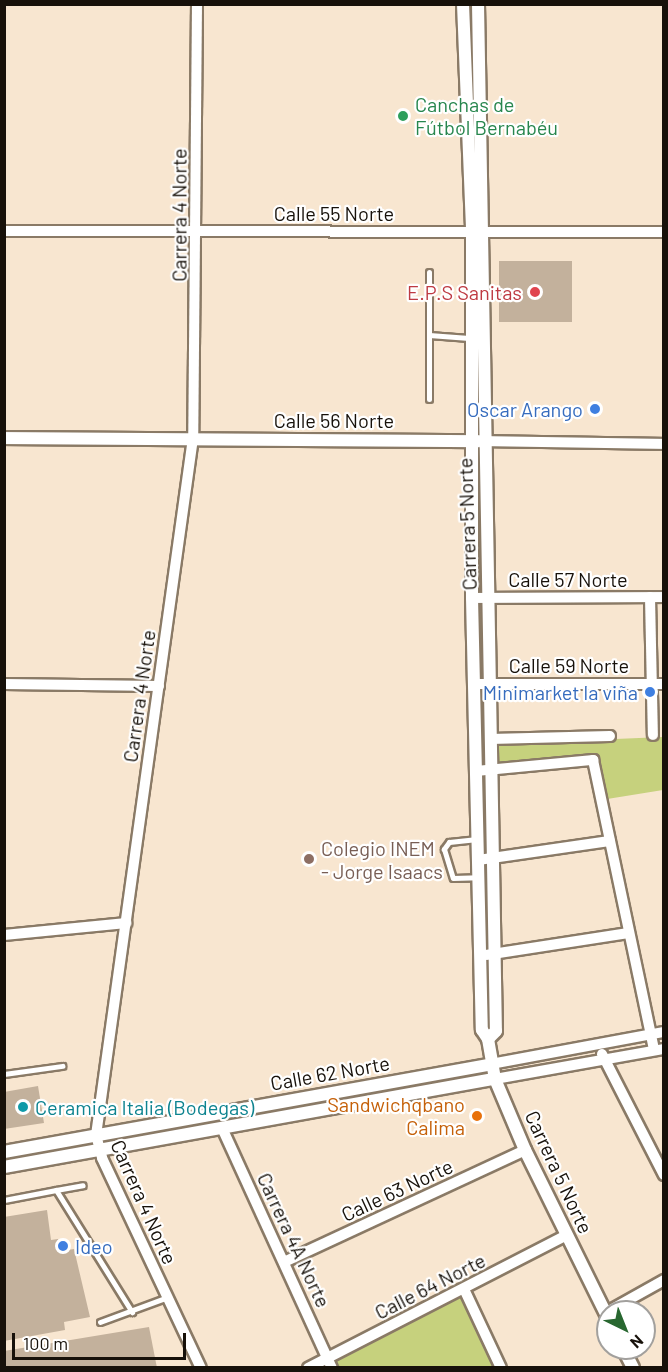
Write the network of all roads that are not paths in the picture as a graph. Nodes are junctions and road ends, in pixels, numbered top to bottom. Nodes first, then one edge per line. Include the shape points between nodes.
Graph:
1 (197, 4) edge
2 (463, 4) edge
3 (478, 4) edge
4 (4, 231) edge
5 (198, 231) junction
6 (477, 232) junction
7 (663, 232) edge
8 (429, 272) dead end
9 (429, 335) junction
10 (469, 338) junction
11 (429, 399) dead end
12 (4, 438) edge
13 (194, 438) junction
14 (477, 441) junction
15 (663, 444) edge
16 (489, 597) junction
17 (650, 597) junction
18 (663, 597) edge
19 (472, 598) junction
20 (489, 683) junction
21 (4, 684) edge
22 (475, 684) junction
23 (650, 684) junction
24 (663, 684) edge
25 (159, 686) junction
26 (653, 735) dead end
27 (609, 736) dead end
28 (490, 739) junction
29 (490, 770) junction
30 (476, 771) junction
31 (477, 839) junction
32 (610, 841) junction
33 (478, 860) junction
34 (492, 860) junction
35 (478, 878) junction
36 (126, 922) junction
37 (628, 933) junction
38 (4, 935) edge
39 (495, 953) junction
40 (479, 956) junction
41 (663, 1032) edge
42 (650, 1035) junction
43 (488, 1039) junction
44 (598, 1045) junction
45 (659, 1049) edge
46 (605, 1059) junction
47 (491, 1064) junction
48 (62, 1066) dead end
49 (4, 1074) edge
50 (495, 1079) junction
51 (222, 1128) junction
52 (96, 1135) junction
53 (98, 1150) junction
54 (525, 1150) junction
55 (4, 1152) edge
56 (4, 1167) edge
57 (663, 1175) edge
58 (83, 1185) dead end
59 (56, 1190) junction
60 (4, 1200) edge
61 (567, 1235) junction
62 (284, 1262) junction
63 (663, 1280) edge
64 (464, 1289) junction
65 (168, 1297) junction
66 (600, 1300) edge
67 (631, 1300) edge
68 (132, 1312) junction
69 (100, 1322) dead end
70 (330, 1363) edge
71 (201, 1368) edge
72 (308, 1368) edge
73 (501, 1368) edge

1 - 5 street, Carrera 4 Norte
2 - 6 street, Carrera 5 Norte
3 - 6 street, Carrera 5 Norte
4 - 5 street, Calle 55 Norte
5 - 6 street, Calle 55 Norte
5 - 13 street, Carrera 4 Norte
6 - 7 street, Calle 55 Norte
6 - 10 street, Carrera 5 Norte
6 - 14 street, Carrera 5 Norte
8 - 9 lane
9 - 10 lane
9 - 11 lane
10 - 14 street, Carrera 5 Norte
12 - 13 street, Calle 56 Norte
13 - 14 street, Calle 56 Norte
13 - 25 street, Carrera 4 Norte
14 - 15 street, Calle 56 Norte
14 - 16 street, Carrera 5 Norte
14 - 19 street, Carrera 5 Norte
16 - 17 street, Calle 57 Norte
16 - 19 street, Calle 57 Norte
16 - 20 street, Carrera 5 Norte
17 - 18 street, Calle 57 Norte
17 - 23 street
19 - 22 street, Carrera 5 Norte
20 - 22 street, Calle 59 Norte
20 - 23 street, Calle 59 Norte
20 - 28 street, Carrera 5 Norte
21 - 25 street
22 - 30 street, Carrera 5 Norte
23 - 24 street, Calle 59 Norte
23 - 26 street
25 - 36 street, Carrera 4 Norte
27 - 28 street
28 - 29 street, Carrera 5 Norte
29 - 30 street
29 - 32 street via 593,760
29 - 34 street, Carrera 5 Norte
30 - 31 street, Carrera 5 Norte
31 - 33 street, Carrera 5 Norte
31 - 35 lane via 449,842 444,849 453,878
32 - 34 street
32 - 37 street
33 - 34 street
33 - 35 street, Carrera 5 Norte
34 - 39 street, Carrera 5 Norte
35 - 40 street, Carrera 5 Norte
36 - 38 street
36 - 52 street, Carrera 4 Norte
37 - 39 street
37 - 42 street
39 - 40 street
39 - 43 street, Carrera 5 Norte via 496,1031
40 - 43 street, Carrera 5 Norte via 482,1030
41 - 42 street, Calle 62 Norte
42 - 44 street, Calle 62 Norte
42 - 45 street
43 - 47 street, Carrera 5 Norte
44 - 46 street
44 - 47 street, Calle 62 Norte
45 - 46 street, Calle 62 Norte
46 - 50 street, Calle 62 Norte
46 - 57 street
47 - 50 street, Carrera 5 Norte
47 - 52 street, Calle 62 Norte
48 - 49 lane
50 - 51 street, Calle 62 Norte
50 - 54 street, Carrera 5 Norte
51 - 53 street, Calle 62 Norte
51 - 62 street, Carrera 4A Norte
52 - 53 street, Carrera 4 Norte
52 - 55 street, Calle 62 Norte
53 - 56 street, Calle 62 Norte
53 - 65 street, Carrera 4 Norte
54 - 61 street, Carrera 5 Norte
54 - 62 street, Calle 63 Norte
58 - 59 lane
59 - 60 lane
59 - 68 lane
61 - 64 street, Calle 64 Norte
61 - 66 street, Carrera 5 Norte
62 - 70 street, Carrera 4A Norte
63 - 67 street
64 - 70 street, Calle 64 Norte
64 - 73 street
65 - 68 lane
65 - 71 street, Carrera 4 Norte
68 - 69 lane
70 - 72 street, Calle 64 Norte

